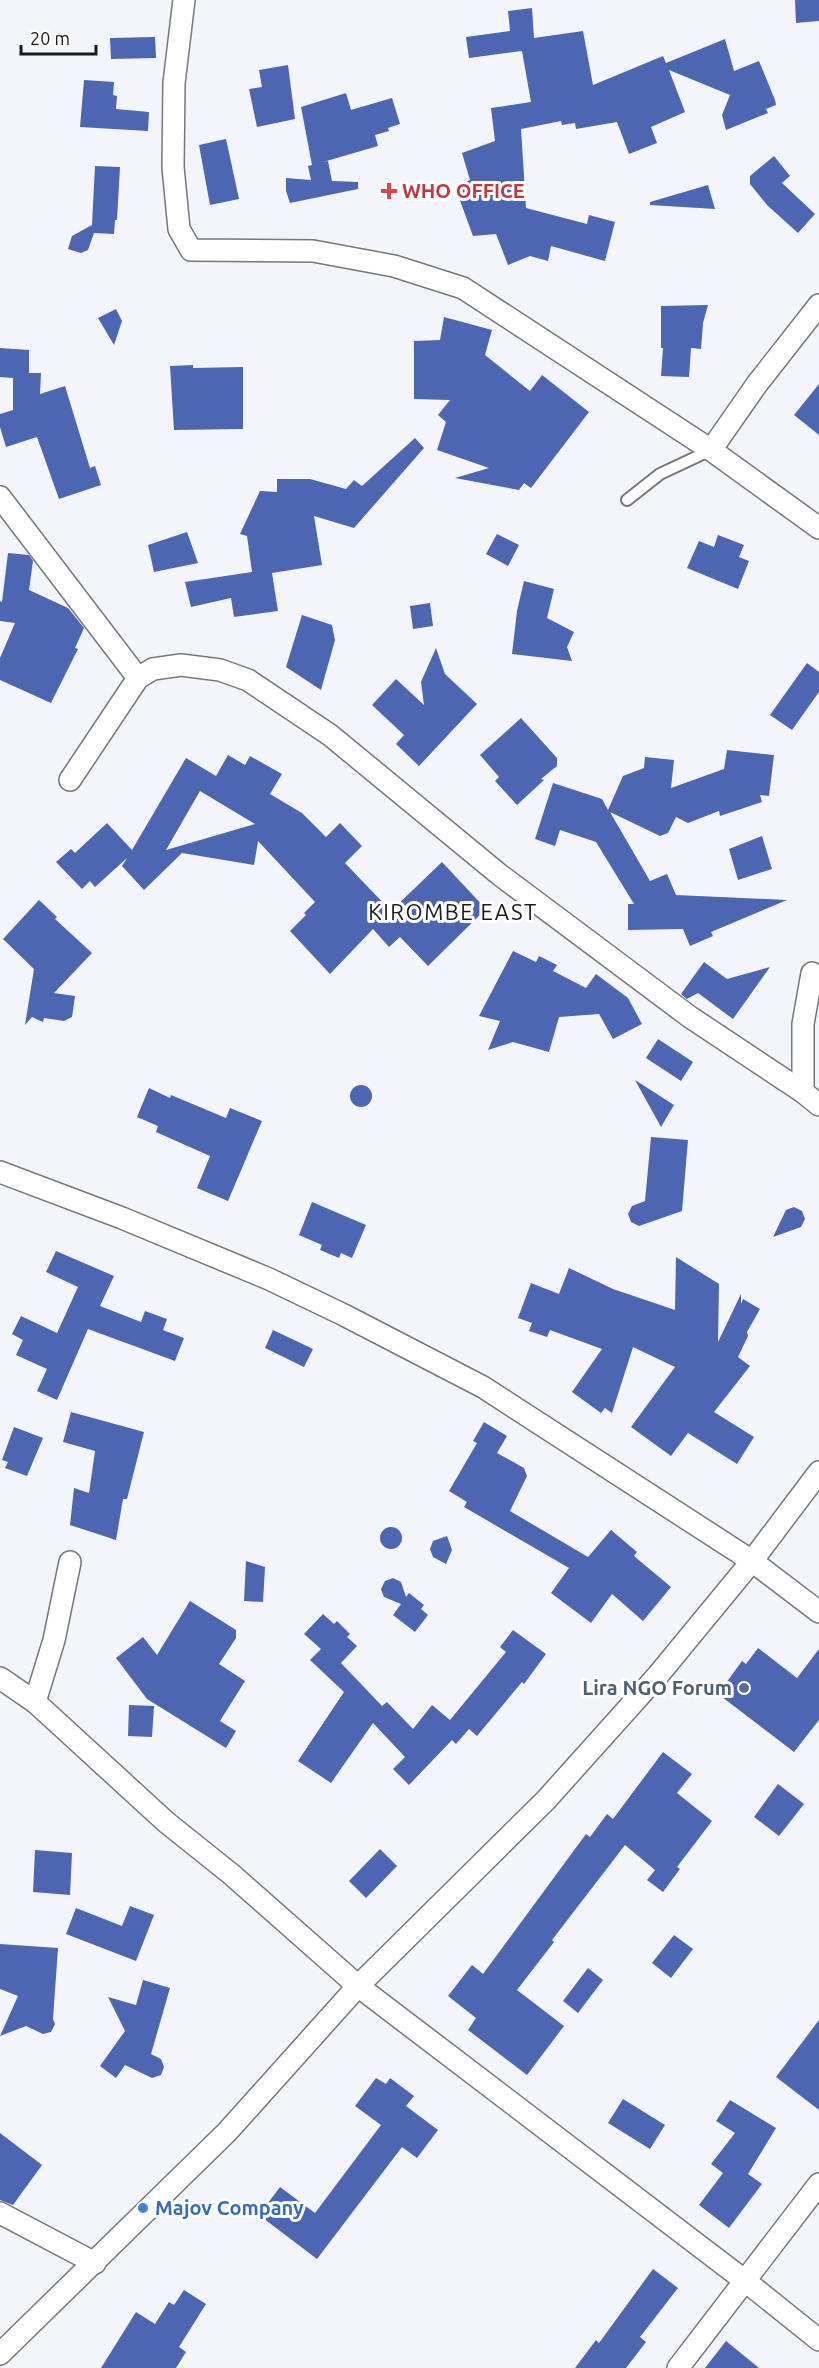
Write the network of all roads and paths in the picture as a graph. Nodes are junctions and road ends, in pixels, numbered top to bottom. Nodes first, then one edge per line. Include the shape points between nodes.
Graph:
1 (184, 0) edge
2 (819, 305) edge
3 (711, 450) junction
4 (0, 497) edge
5 (627, 500) dead end
6 (819, 528) edge
7 (138, 678) junction
8 (70, 780) dead end
9 (812, 973) dead end
10 (811, 1099) edge
11 (0, 1173) edge
12 (819, 1472) edge
13 (752, 1561) junction
14 (70, 1562) dead end
15 (819, 1612) edge
16 (0, 1678) edge
17 (35, 1702) junction
18 (358, 1986) junction
19 (819, 2184) edge
20 (0, 2213) edge
21 (95, 2263) junction
22 (744, 2280) junction
23 (819, 2340) edge
24 (0, 2354) edge
25 (678, 2368) edge

1 - 3 street via 174,83 173,167 178,229 191,250 313,250 394,266 464,288
2 - 3 street
3 - 5 lane via 660,474
3 - 6 street
4 - 7 street
7 - 8 street
7 - 10 street via 153,669 181,665 219,670 248,680 330,735 500,875 690,1017
9 - 10 street via 803,1024
11 - 13 street via 122,1218 344,1315 483,1387
12 - 13 street
13 - 15 street
13 - 18 street via 659,1674 546,1800
14 - 17 street via 54,1640
16 - 17 street
17 - 18 street via 166,1822
18 - 21 street via 227,2132
18 - 22 street
19 - 22 street
20 - 21 street
21 - 24 street
22 - 23 street
22 - 25 street

